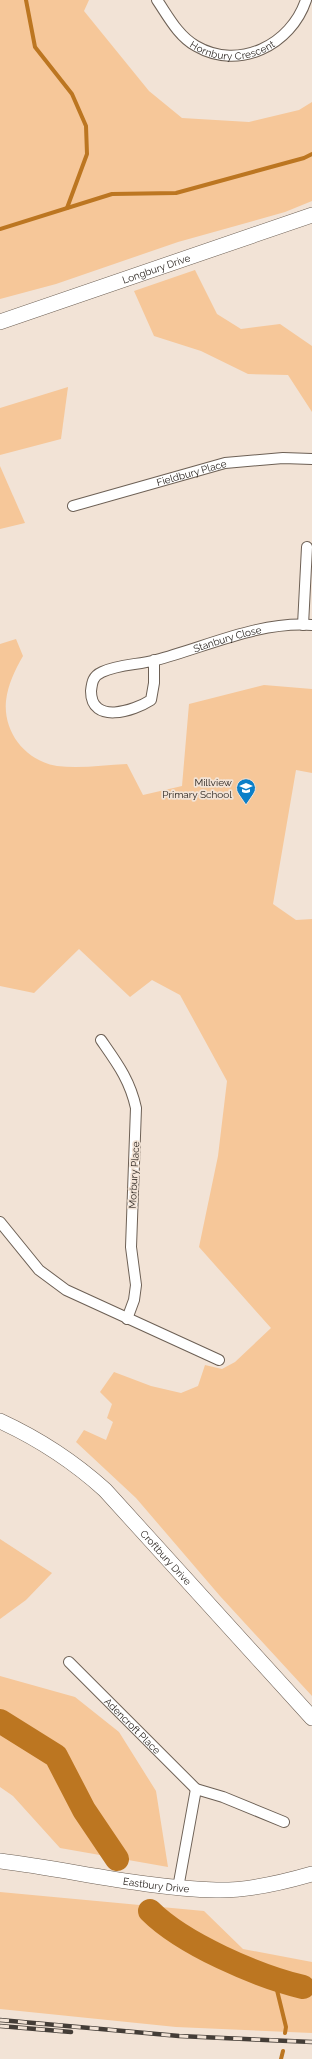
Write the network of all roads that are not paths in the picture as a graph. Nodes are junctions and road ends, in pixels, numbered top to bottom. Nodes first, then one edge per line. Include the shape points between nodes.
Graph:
1 (157, 0) edge
2 (306, 0) edge
3 (312, 215) edge
4 (0, 322) edge
5 (312, 459) edge
6 (73, 506) dead end
7 (307, 547) dead end
8 (308, 625) edge
9 (154, 660) junction
10 (101, 1040) dead end
11 (0, 1222) edge
12 (127, 1319) junction
13 (219, 1360) dead end
14 (0, 1422) edge
15 (69, 1662) dead end
16 (312, 1718) edge
17 (196, 1789) junction
18 (284, 1822) dead end
19 (0, 1861) edge
20 (312, 1874) edge
21 (178, 1888) junction

1 - 2 street, Hornbury Crescent via 182,36 211,53 230,57 252,54 270,46 288,31 298,18
3 - 4 street, Longbury Drive
5 - 6 street, Fieldbury Place via 283,458 225,463
7 - 8 street, Stanbury Close
8 - 9 street, Stanbury Close via 266,628
9 - 9 street, Stanbury Close via 115,668 95,677 92,683 95,706 108,713 144,705 151,700
10 - 12 street, Morbury Place via 124,1073 132,1090 136,1108 131,1247 136,1285
11 - 12 street via 38,1270 52,1281
12 - 13 street
14 - 16 street, Croftbury Drive via 53,1449 80,1467 105,1490
15 - 17 street, Adencroft Place
17 - 18 street, Adencroft Place
17 - 21 street
19 - 21 street, Eastbury Drive
20 - 21 street, Eastbury Drive via 254,1888

